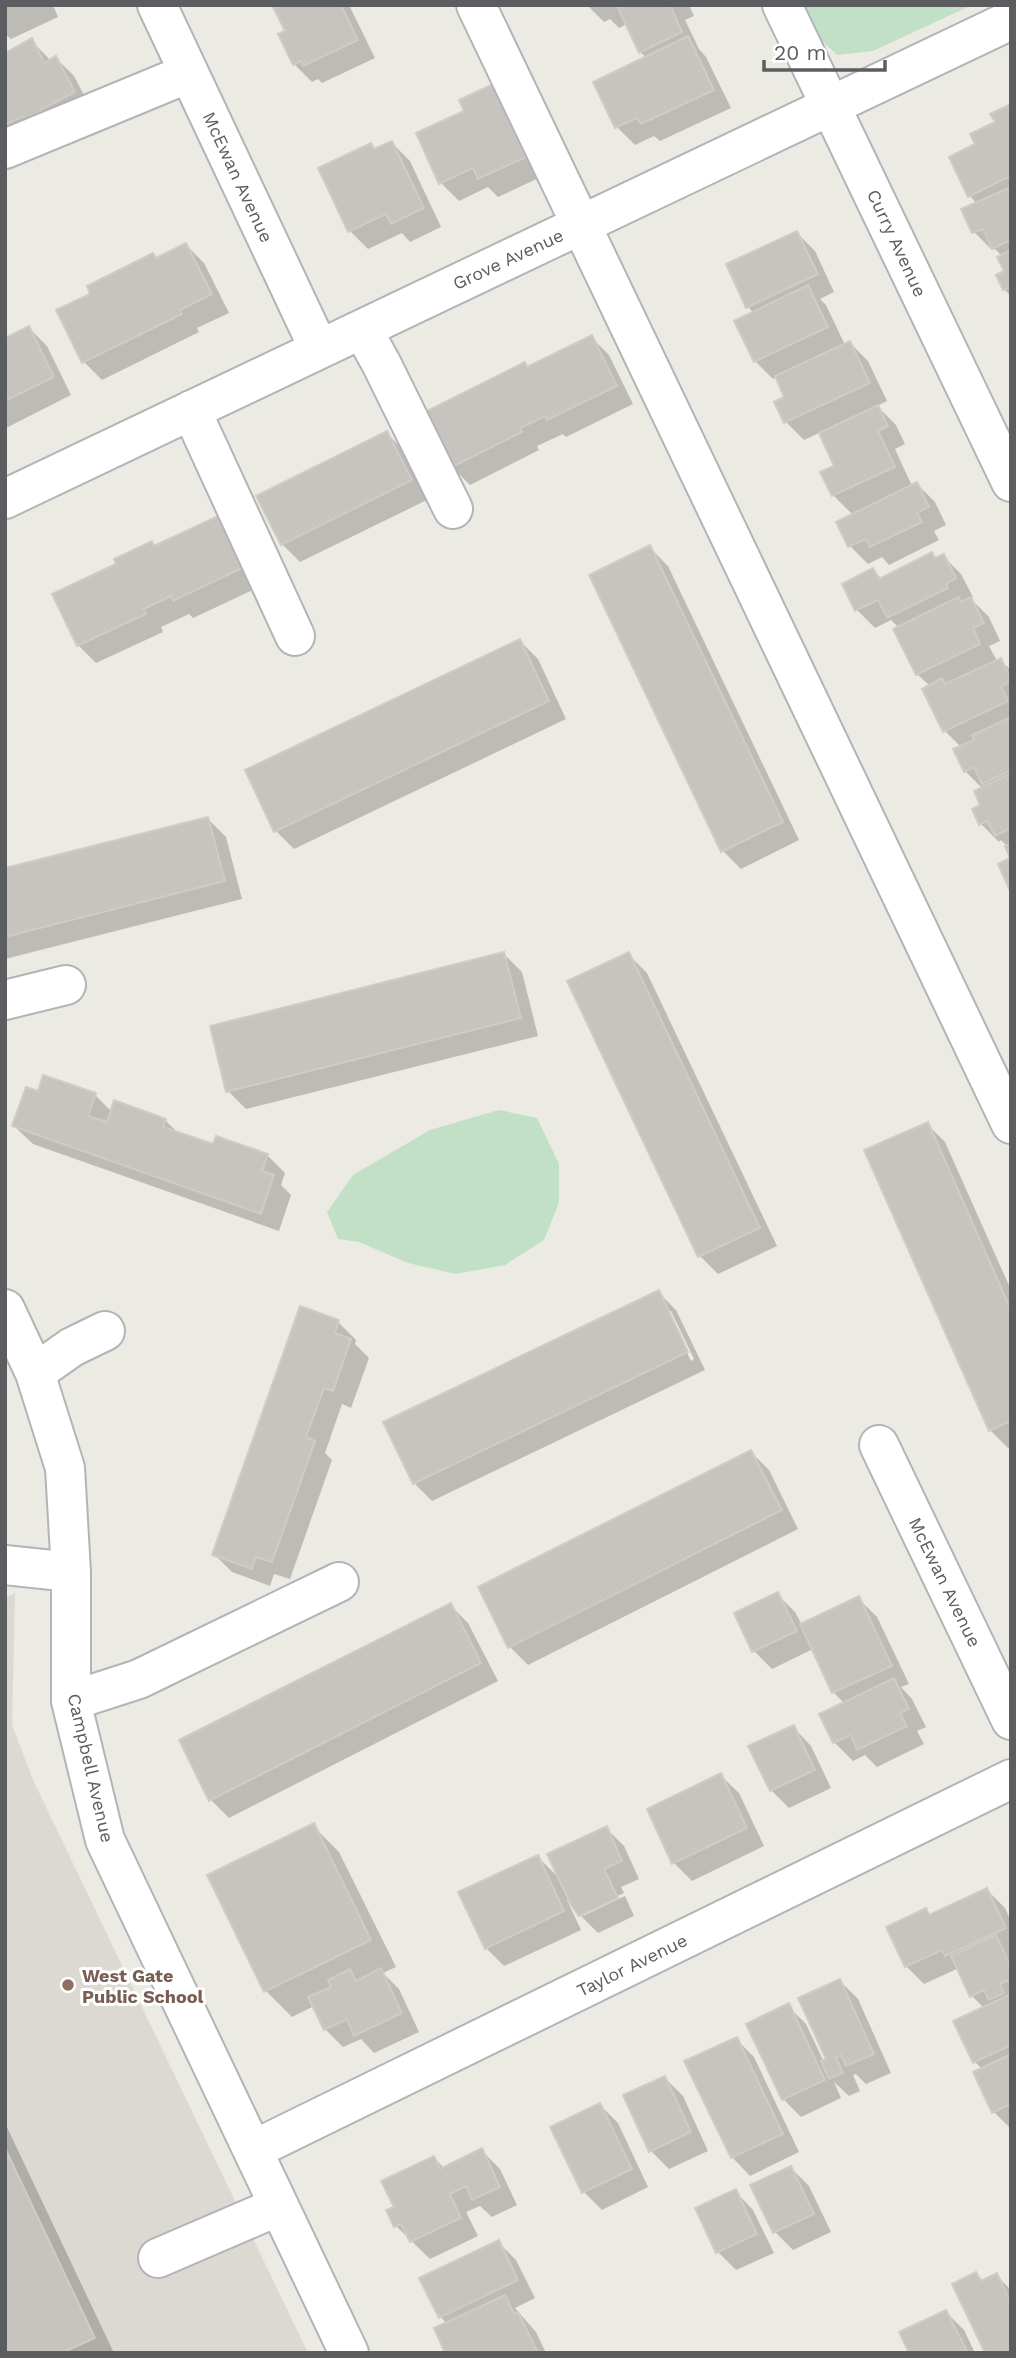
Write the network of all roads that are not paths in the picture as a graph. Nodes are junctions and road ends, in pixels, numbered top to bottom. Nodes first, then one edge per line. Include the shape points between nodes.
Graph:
1 (157, 5) edge
2 (476, 5) edge
3 (782, 5) edge
4 (1011, 20) edge
5 (189, 73) junction
6 (831, 106) junction
7 (5, 149) edge
8 (581, 225) junction
9 (362, 329) junction
10 (319, 349) junction
11 (191, 410) junction
12 (1011, 482) edge
13 (5, 499) edge
14 (453, 509) dead end
15 (295, 636) dead end
16 (66, 985) dead end
17 (5, 1000) edge
18 (1011, 1124) edge
19 (5, 1309) edge
20 (105, 1331) dead end
21 (35, 1373) junction
22 (879, 1445) dead end
23 (5, 1565) edge
24 (71, 1572) junction
25 (339, 1582) dead end
26 (71, 1701) junction
27 (1011, 1720) edge
28 (1011, 1779) edge
29 (253, 2150) junction
30 (279, 2206) junction
31 (158, 2258) dead end
32 (349, 2353) edge

1 - 5 street, McEwan Avenue
2 - 8 street
3 - 6 street, Curry Avenue
4 - 6 street, Grove Avenue
5 - 7 street
5 - 10 street, McEwan Avenue
6 - 8 street, Grove Avenue
6 - 12 street, Curry Avenue
8 - 9 street, Grove Avenue
8 - 18 street
9 - 10 street, Grove Avenue
9 - 14 street
10 - 11 street, Grove Avenue
11 - 13 street, Grove Avenue
11 - 15 street
16 - 17 street
19 - 21 street, Campbell Avenue
20 - 21 street
21 - 24 street, Campbell Avenue via 65,1468
22 - 27 street, McEwan Avenue
23 - 24 street
24 - 26 street, Campbell Avenue
25 - 26 street via 139,1679
26 - 29 street, Campbell Avenue via 105,1840
28 - 29 street, Taylor Avenue
29 - 30 street, Campbell Avenue
30 - 31 street
30 - 32 street, Campbell Avenue

